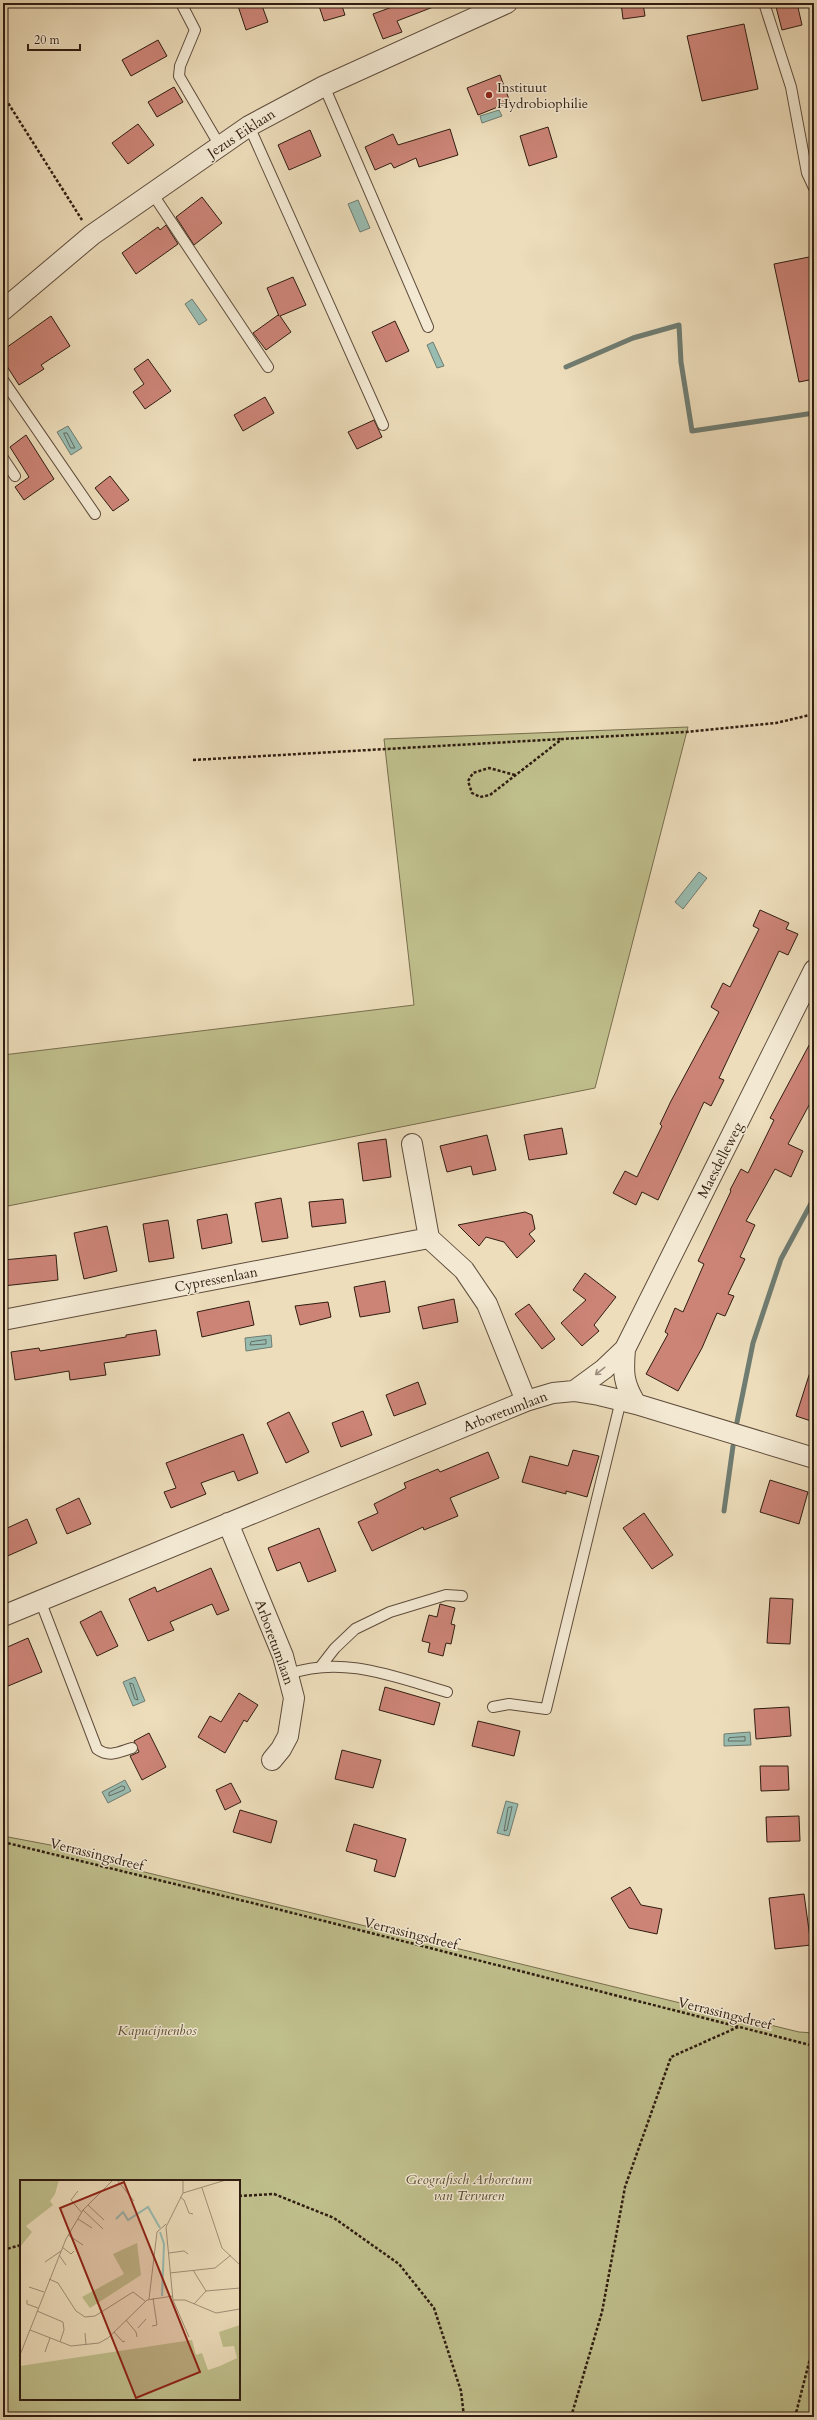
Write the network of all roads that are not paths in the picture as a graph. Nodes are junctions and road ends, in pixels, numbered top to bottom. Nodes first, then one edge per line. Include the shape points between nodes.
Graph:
1 (181, 3) edge
2 (507, 3) edge
3 (764, 3) edge
4 (324, 86) junction
5 (249, 126) junction
6 (220, 146) junction
7 (814, 188) edge
8 (152, 194) junction
9 (3, 310) edge
10 (428, 327) dead end
11 (268, 368) dead end
12 (3, 380) edge
13 (383, 425) dead end
14 (3, 458) edge
15 (15, 476) dead end
16 (95, 514) dead end
17 (814, 970) edge
18 (412, 1144) dead end
19 (430, 1238) junction
20 (3, 1320) edge
21 (625, 1349) junction
22 (574, 1392) junction
23 (526, 1401) junction
24 (629, 1402) junction
25 (814, 1458) edge
26 (228, 1523) junction
27 (462, 1596) dead end
28 (40, 1600) junction
29 (3, 1616) edge
30 (321, 1666) junction
31 (289, 1674) junction
32 (447, 1692) dead end
33 (493, 1707) dead end
34 (132, 1748) dead end
35 (272, 1760) dead end

1 - 6 lane via 195,30 180,66 179,76
2 - 4 street, Jezus Eiklaan
3 - 7 lane via 791,87 807,173
4 - 5 street, Jezus Eiklaan
4 - 10 lane
5 - 6 street, Jezus Eiklaan
5 - 13 lane
6 - 8 street, Jezus Eiklaan
8 - 9 street, Jezus Eiklaan via 92,235
8 - 11 lane
12 - 16 lane
14 - 15 lane
17 - 21 street, Maesdelleweg
18 - 19 street
19 - 20 street, Cypressenlaan
19 - 23 street via 464,1270 487,1304
21 -> 22 street, Maesdelleweg
21 - 24 street, Maesdelleweg via 623,1371
22 - 23 street, Arboretumlaan via 553,1393
22 - 24 street, Arboretumlaan
23 - 26 street, Arboretumlaan
24 - 25 street, Arboretumlaan
24 - 33 lane via 546,1709 509,1704
26 - 28 street, Arboretumlaan
26 - 31 street, Arboretumlaan
27 - 30 lane via 446,1595 390,1612 355,1630 335,1648
28 - 29 street, Arboretumlaan
28 - 34 lane via 97,1748 103,1753 111,1754
30 - 31 lane
30 - 32 lane via 358,1667
31 - 35 street, Arboretumlaan via 294,1698 292,1720 288,1736

